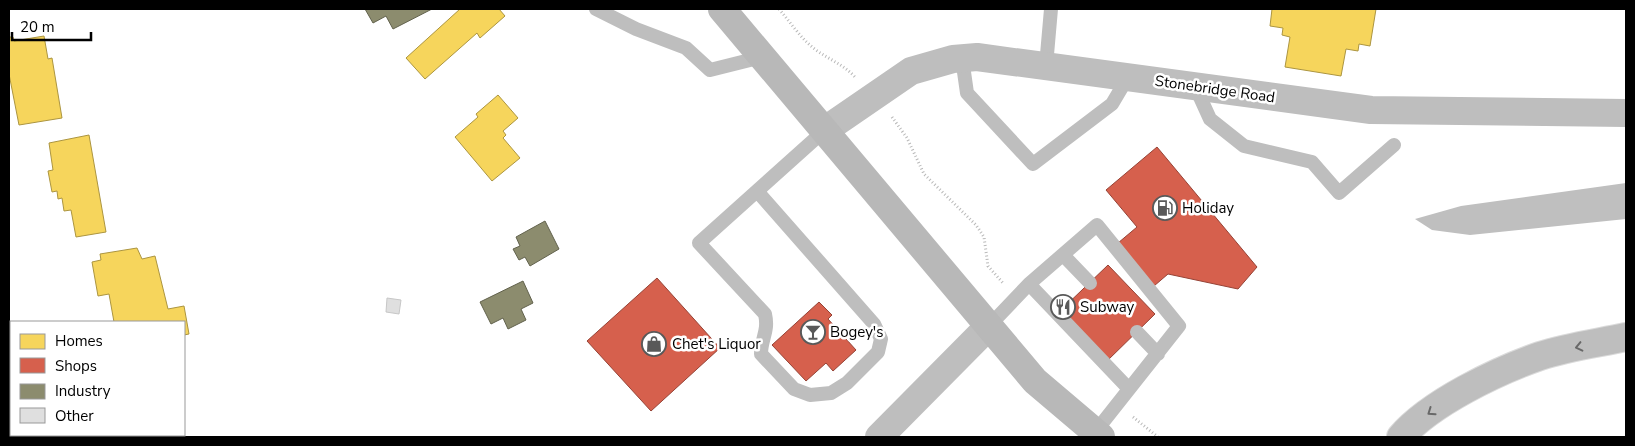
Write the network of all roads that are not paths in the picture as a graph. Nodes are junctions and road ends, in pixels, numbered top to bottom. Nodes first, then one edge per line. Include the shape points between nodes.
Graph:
1 (596, 9) edge
2 (722, 9) edge
3 (1051, 9) edge
4 (762, 56) junction
5 (962, 58) junction
6 (1046, 66) junction
7 (1128, 77) junction
8 (1194, 85) junction
9 (1626, 113) edge
10 (825, 130) junction
11 (1394, 145) dead end
12 (757, 191) junction
13 (1063, 255) junction
14 (1090, 283) dead end
15 (1029, 284) junction
16 (989, 326) junction
17 (1137, 332) dead end
18 (1626, 337) edge
19 (1158, 354) junction
20 (1129, 389) junction
21 (882, 436) edge
22 (1095, 436) edge
23 (1401, 437) edge

1 - 4 lane via 686,48 710,70
2 - 4 main road
3 - 6 lane
4 - 10 main road
5 - 6 main road, Stonebridge Road
5 - 7 lane via 966,93 1033,164 1112,104
5 - 10 main road, Stonebridge Road via 932,63 911,71
6 - 7 main road, Stonebridge Road
7 - 8 main road, Stonebridge Road
8 - 9 main road, Stonebridge Road via 1371,110
8 - 11 lane via 1210,119 1244,146 1312,162 1339,193
10 - 12 lane
10 - 16 main road
12 - 12 lane via 699,243 765,314 768,325 760,354 794,390 810,395 831,393 847,383 878,352 881,338 874,324
13 - 14 lane
13 - 15 lane
13 - 19 lane via 1097,225 1180,326
15 - 16 lane
15 - 20 lane
16 - 21 main road
16 - 22 main road via 1035,381
17 - 19 lane
18 -> 23 main road via 1540,356 1493,376 1456,395
19 - 20 lane
20 - 22 lane

